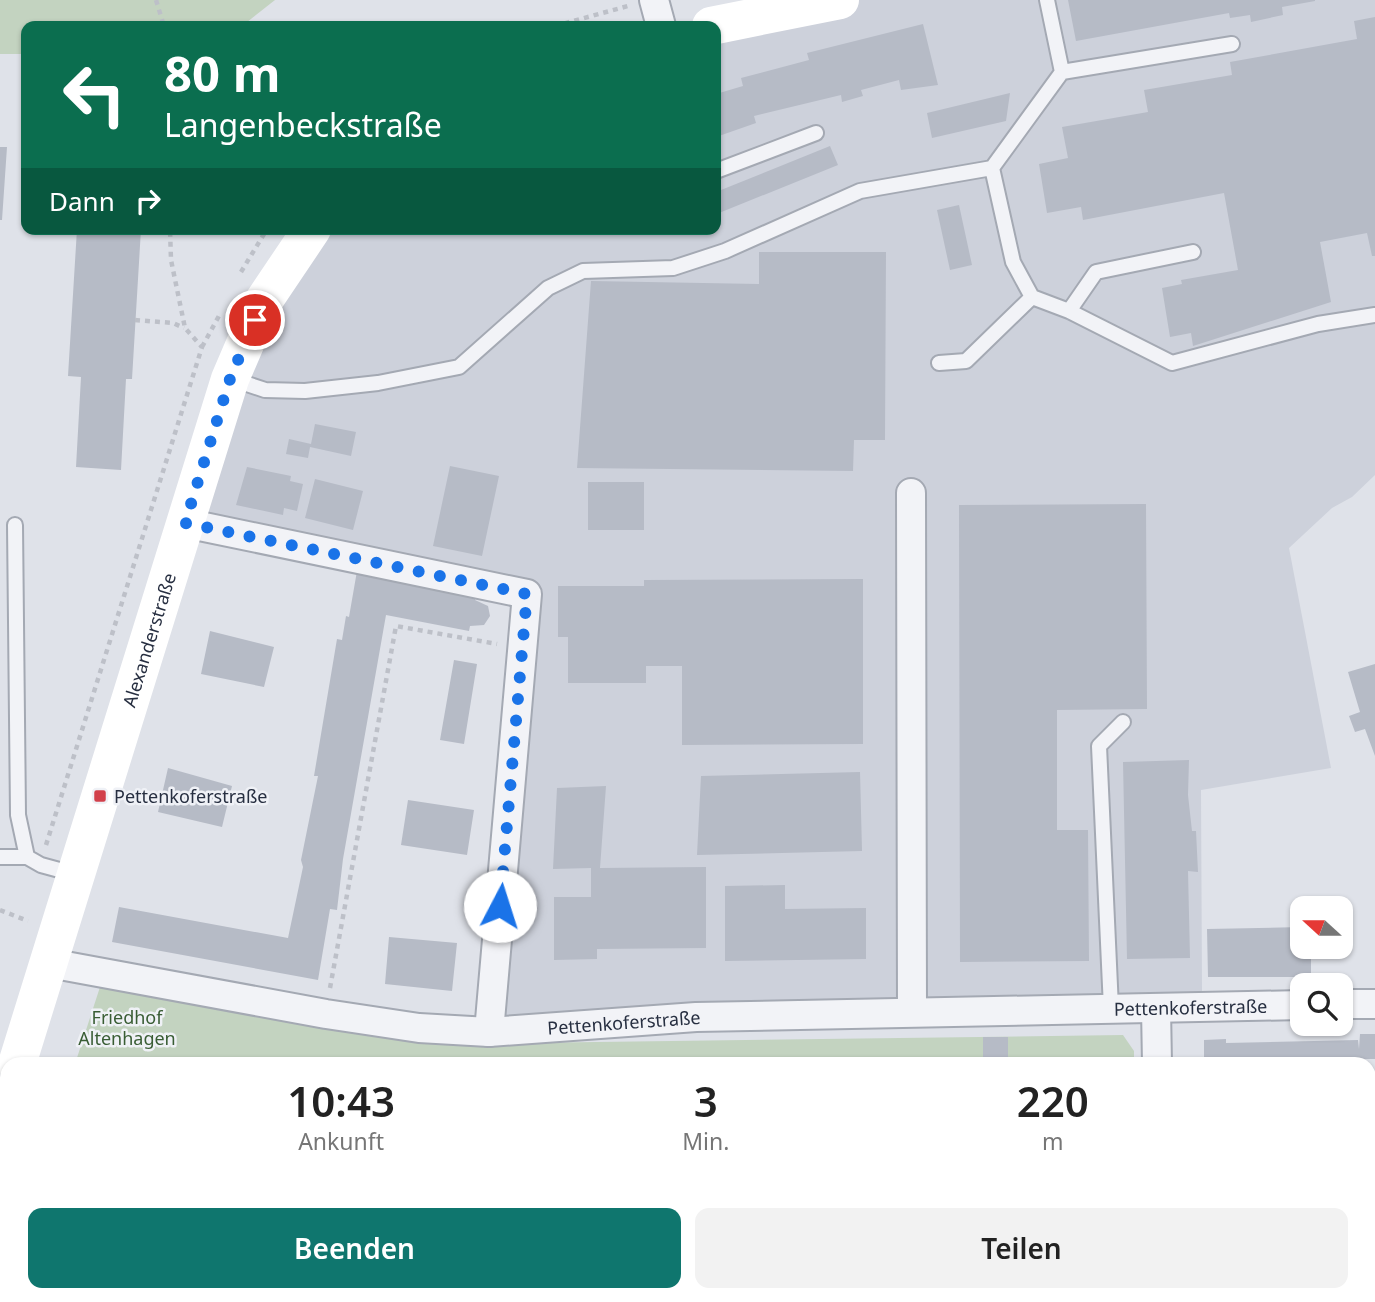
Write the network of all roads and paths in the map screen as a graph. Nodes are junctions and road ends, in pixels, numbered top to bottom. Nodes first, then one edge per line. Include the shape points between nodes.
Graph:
1 (156, 0) edge
2 (840, 0) edge
3 (1048, 0) edge
4 (647, 2) edge
5 (162, 21) edge
6 (574, 21) edge
7 (658, 21) edge
8 (721, 24) edge
9 (1232, 44) dead end
10 (1062, 72) junction
11 (816, 134) dead end
12 (992, 168) junction
13 (721, 169) edge
14 (170, 235) edge
15 (308, 235) edge
16 (1193, 252) dead end
17 (1032, 297) junction
18 (1069, 311) junction
19 (1375, 315) edge
20 (135, 320) dead end
21 (184, 328) junction
22 (939, 363) dead end
23 (230, 379) junction
24 (911, 493) dead end
25 (185, 523) junction
26 (15, 525) dead end
27 (522, 648) junction
28 (1123, 722) dead end
29 (0, 857) edge
30 (27, 857) junction
31 (58, 870) junction
32 (0, 910) edge
33 (49, 963) junction
34 (1353, 1004) edge
35 (1375, 1004) edge
36 (1290, 1005) edge
37 (1111, 1008) junction
38 (1156, 1008) junction
39 (912, 1012) junction
40 (326, 1014) junction
41 (489, 1032) junction
42 (19, 1057) edge
43 (1157, 1057) edge

1 - 5 path
2 - 8 main road
3 - 10 lane
4 - 6 path
4 - 7 street
9 - 10 lane
10 - 12 lane
11 - 13 lane
12 - 17 lane via 1013,262
12 - 23 lane via 860,191 725,251 673,268 583,271 548,288 459,367 304,391 265,390
14 - 21 path
15 - 23 main road, Alexanderstraße via 263,302
16 - 18 lane via 1096,272
17 - 18 lane
17 - 22 lane via 966,360
18 - 19 lane via 1172,363 1318,324
20 - 21 path
21 - 31 path via 202,347
23 - 25 main road, Alexanderstraße
24 - 39 street
25 - 27 street via 527,594
25 - 31 main road, Alexanderstraße
26 - 30 lane via 18,815
27 - 40 path via 396,626
27 - 41 street
28 - 37 lane via 1099,746
29 - 30 lane
30 - 31 lane
31 - 32 path via 27,920
31 - 33 main road, Alexanderstraße
33 - 40 street, Pettenkoferstraße
33 - 42 main road, Alexanderstraße
34 - 35 street
36 - 38 street, Pettenkoferstraße
37 - 38 street, Pettenkoferstraße
37 - 39 street, Pettenkoferstraße
38 - 43 street
39 - 41 street, Pettenkoferstraße via 696,1017
40 - 41 street, Pettenkoferstraße via 419,1028

